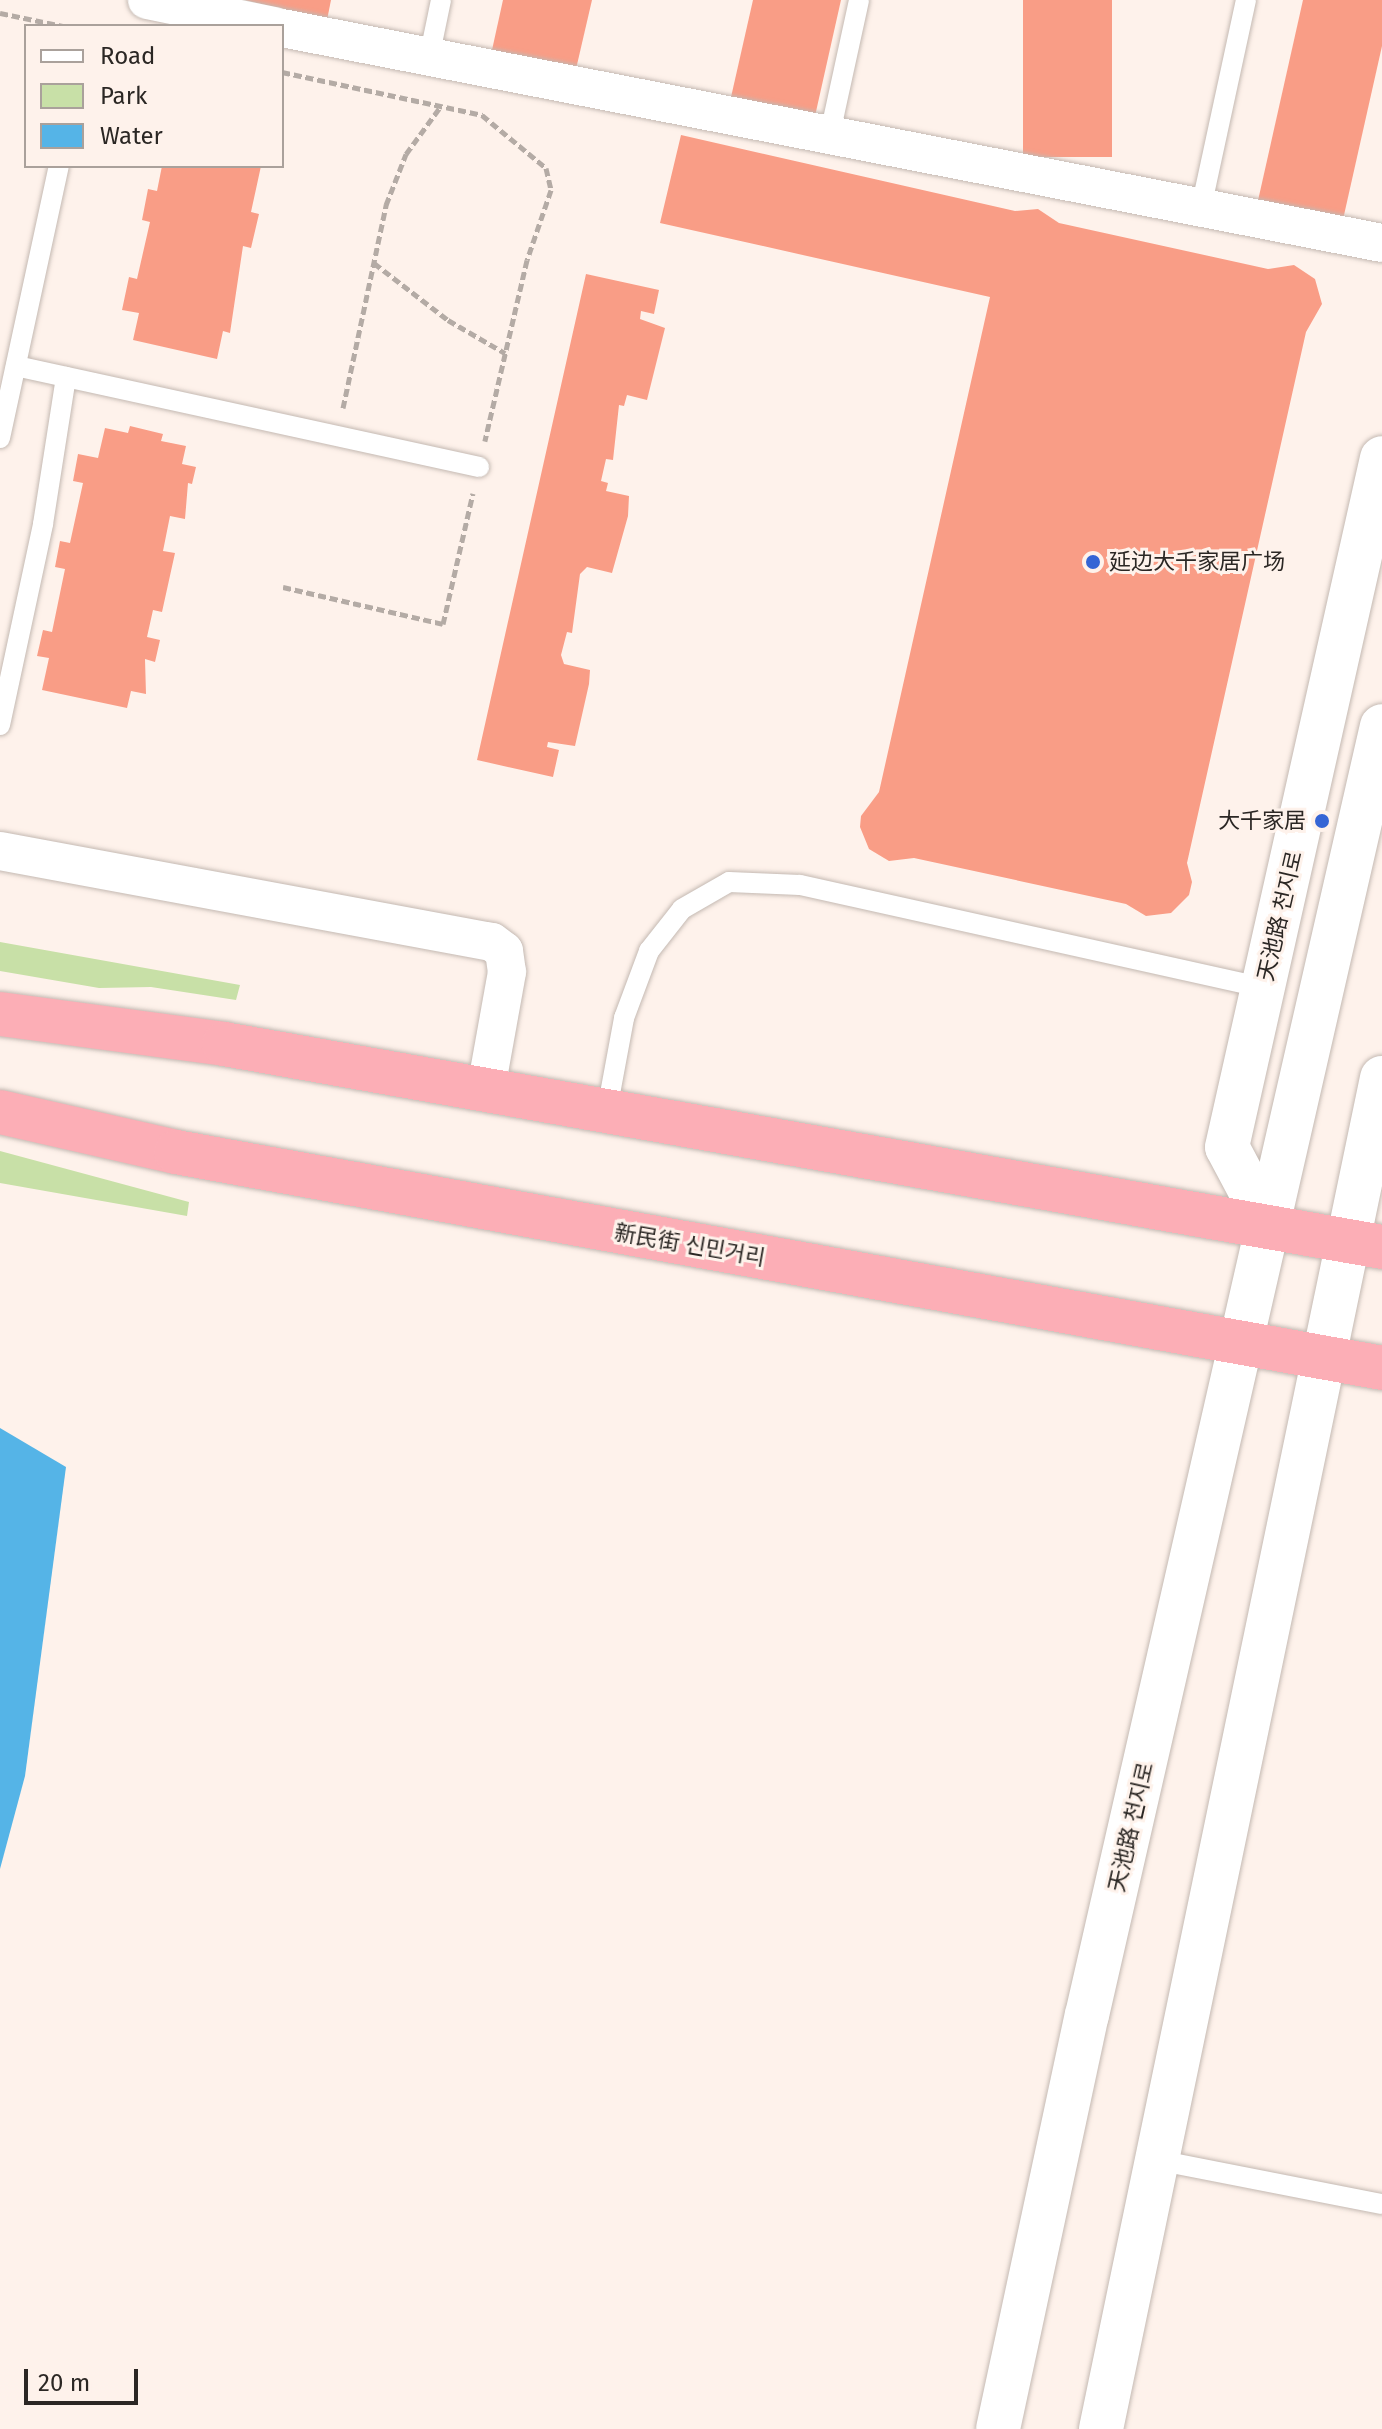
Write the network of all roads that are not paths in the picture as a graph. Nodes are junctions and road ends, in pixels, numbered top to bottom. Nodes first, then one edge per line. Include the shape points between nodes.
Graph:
1 (147, 0) edge
2 (441, 0) edge
3 (859, 0) edge
4 (1246, 0) edge
5 (264, 24) edge
6 (284, 28) edge
7 (429, 58) junction
8 (829, 138) junction
9 (59, 168) edge
10 (1201, 208) junction
11 (1382, 243) edge
12 (16, 366) junction
13 (66, 377) junction
14 (0, 438) edge
15 (1382, 458) edge
16 (479, 467) road end
17 (0, 725) edge
18 (1382, 726) edge
19 (0, 851) edge
20 (1264, 988) junction
21 (0, 1014) edge
22 (1382, 1078) edge
23 (486, 1089) junction
24 (607, 1110) junction
25 (0, 1112) edge
26 (1382, 1214) edge
27 (1269, 1226) junction
28 (1364, 1244) edge
29 (1243, 1345) junction
30 (1323, 1359) junction
31 (1382, 1368) edge
32 (1157, 2160) junction
33 (1382, 2204) edge
34 (998, 2429) edge
35 (1101, 2429) edge

1 - 5 street
2 - 7 lane
3 - 8 lane
4 - 10 lane
6 - 7 street
7 - 8 street
8 - 10 street
9 - 12 lane
10 - 11 street
12 - 13 lane
12 - 14 lane
13 - 16 lane
13 - 17 lane via 43,524
15 - 20 main road, 天池路 천지로
18 - 27 main road, 天池路 천지로
19 - 23 street via 492,942 504,951 507,972
20 - 24 lane via 800,885 729,882 682,909 649,951 624,1018
20 - 27 main road, 天池路 천지로 via 1227,1147
21 - 23 highway via 224,1044
22 - 28 main road
23 - 24 highway
24 - 27 highway
25 - 29 highway, 新民街 신민거리 via 176,1152
26 - 28 main road
27 - 28 highway
27 - 29 main road, 天池路 천지로
28 - 30 main road
29 - 30 highway, 新民街 신민거리
29 - 34 main road, 天池路 천지로 via 1087,2015
30 - 31 highway, 新民街 신민거리
30 - 32 main road
32 - 33 lane
32 - 35 main road

